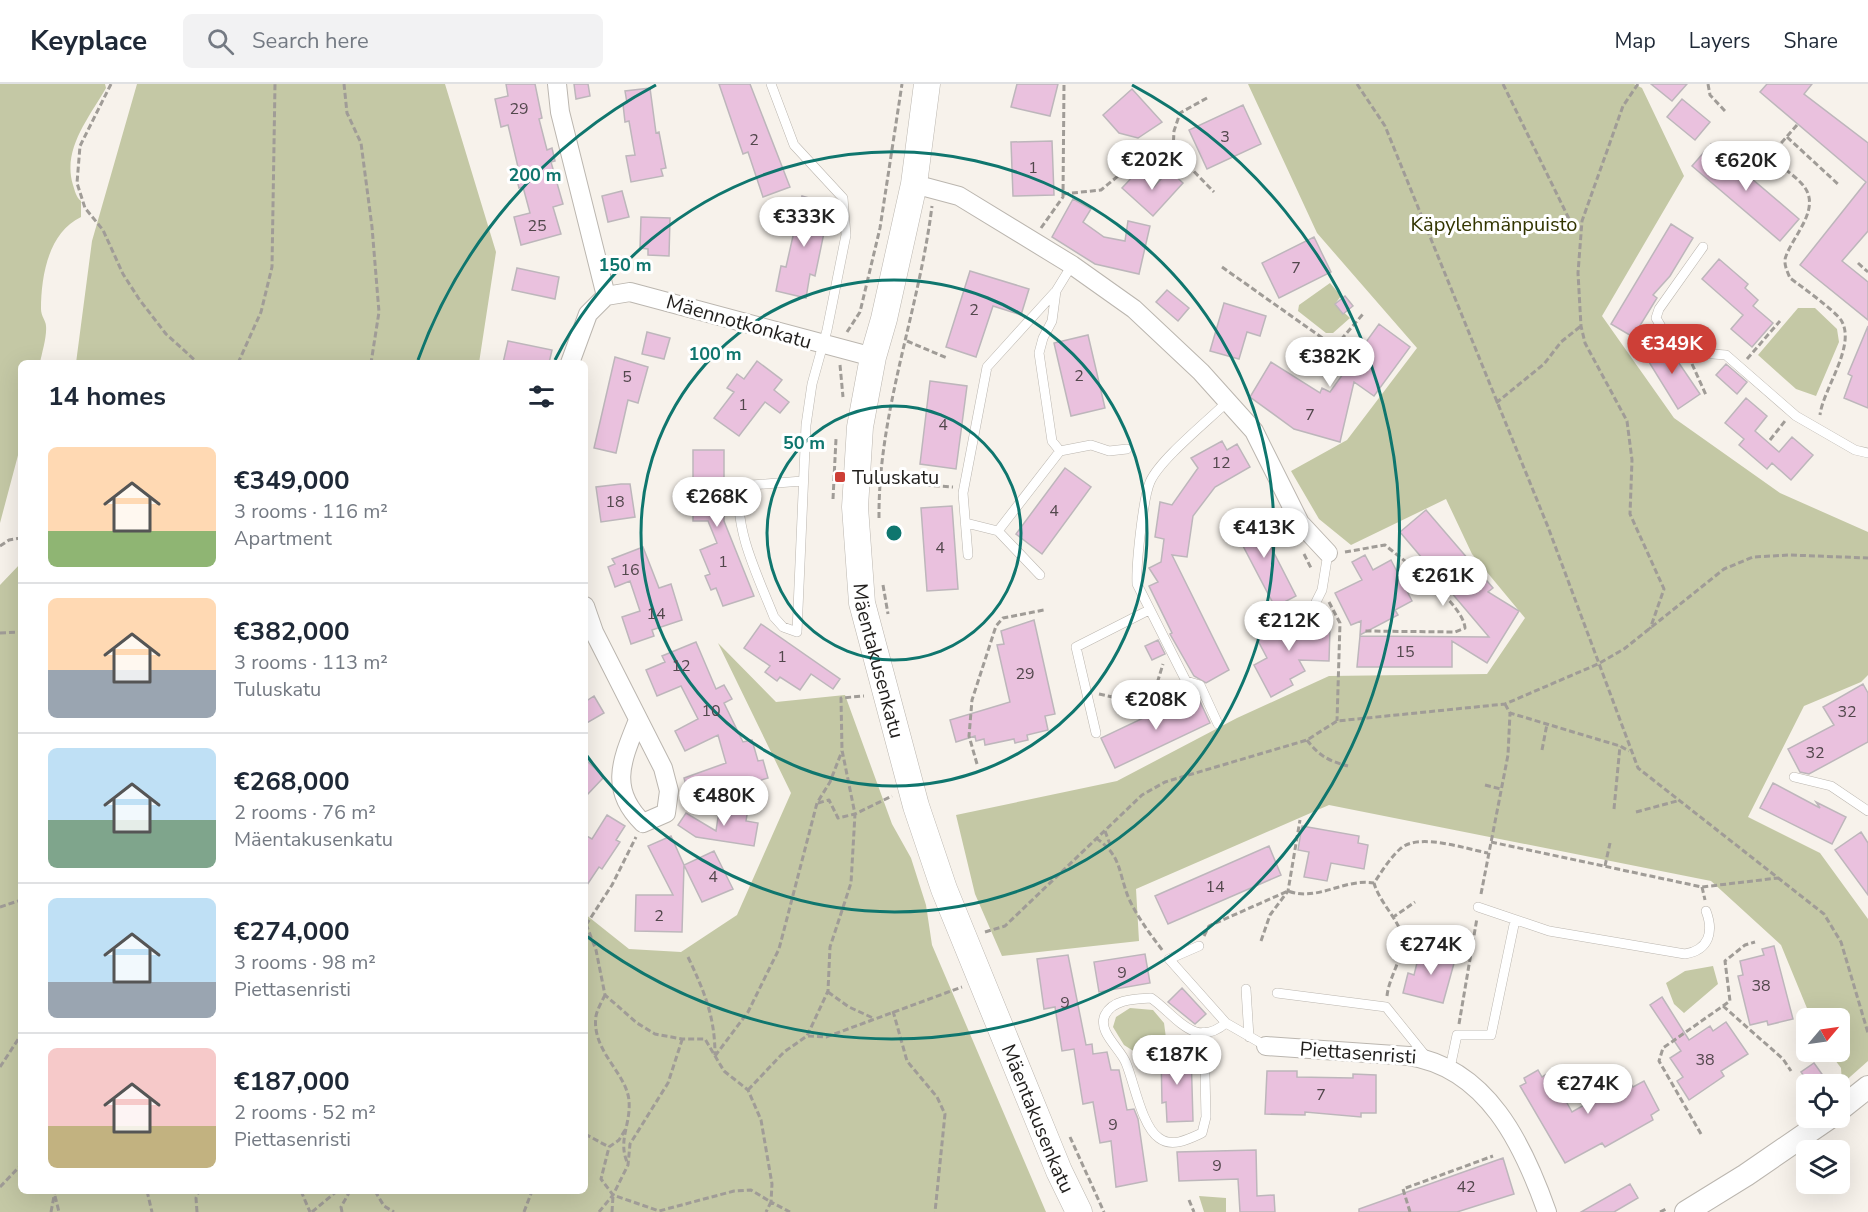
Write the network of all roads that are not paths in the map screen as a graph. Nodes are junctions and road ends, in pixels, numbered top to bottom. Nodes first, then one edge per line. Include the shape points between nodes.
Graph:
1 (556, 84) edge
2 (771, 84) edge
3 (927, 84) edge
4 (924, 186) junction
5 (1703, 247) dead end
6 (1072, 265) junction
7 (1056, 291) junction
8 (606, 296) junction
9 (822, 346) junction
10 (873, 357) junction
11 (571, 360) edge
12 (1229, 401) junction
13 (1127, 449) dead end
14 (1060, 451) junction
15 (1868, 453) edge
16 (802, 480) junction
17 (966, 523) junction
18 (999, 531) junction
19 (1328, 553) joint
20 (968, 555) dead end
21 (1040, 575) dead end
22 (1149, 610) junction
23 (588, 615) edge
24 (1305, 624) dead end
25 (638, 720) junction
26 (1218, 724) dead end
27 (1096, 733) dead end
28 (1794, 777) dead end
29 (1868, 812) edge
30 (1478, 908) road end
31 (1706, 911) dead end
32 (1515, 920) junction
33 (1199, 946) road end
34 (1246, 989) dead end
35 (1277, 993) dead end
36 (1226, 1023) junction
37 (1204, 1032) junction
38 (1249, 1037) junction
39 (1266, 1046) joint
40 (1428, 1059) junction
41 (1450, 1068) junction
42 (1868, 1087) edge
43 (1850, 1101) edge
44 (1814, 1128) edge
45 (1079, 1212) edge
46 (1547, 1212) edge
47 (1686, 1212) edge

1 - 8 street
2 - 9 lane via 794,145 843,198 846,235
3 - 4 main road, Mäentakusenkatu
4 - 6 street via 959,196
4 - 10 main road, Mäentakusenkatu
5 - 15 lane via 1659,309 1656,318 1664,330 1686,352 1726,355 1792,413 1855,450
6 - 7 lane
6 - 12 street via 1134,309
7 - 14 lane via 1052,321 1040,353 1052,441
7 - 17 lane via 987,367 964,487
8 - 9 street, Mäennotkonkatu via 630,292
8 - 11 street via 588,314
9 - 10 street, Mäennotkonkatu
9 - 16 lane via 812,384
10 - 45 main road, Mäentakusenkatu via 860,427 855,507 862,603 873,649 916,806 944,889
12 - 19 street via 1254,431 1300,523
12 - 22 lane via 1150,482 1136,567 1137,584
13 - 14 lane via 1109,451 1091,445
14 - 18 lane
16 - 16 lane via 801,527 797,632 783,627 774,617 742,533 737,509 739,486
17 - 18 lane
17 - 20 lane
18 - 21 lane
19 - 24 lane via 1322,590
22 - 26 lane via 1186,681 1200,685
22 - 27 lane via 1076,648
23 - 25 street
25 - 25 street via 663,768 669,791 666,813 643,823 629,809 620,765
28 - 29 lane via 1831,786
30 - 32 lane
31 - 32 lane via 1712,926 1709,939 1694,952 1685,954 1549,931
32 - 41 lane via 1491,1035 1457,1035
33 - 36 lane via 1169,959
34 - 38 lane
35 - 40 lane via 1386,1007
36 - 37 lane via 1216,1032
36 - 38 lane
37 - 37 lane via 1206,1117 1202,1133 1171,1143 1159,1139 1149,1127 1125,1060 1105,1028 1104,1016 1111,1006 1151,998 1183,1027 1194,1033
38 - 39 lane
39 - 40 street, Piettasenristi
40 - 41 street, Piettasenristi
41 - 46 street, Piettasenristi via 1492,1103 1525,1161
42 - 43 street
44 - 47 street

